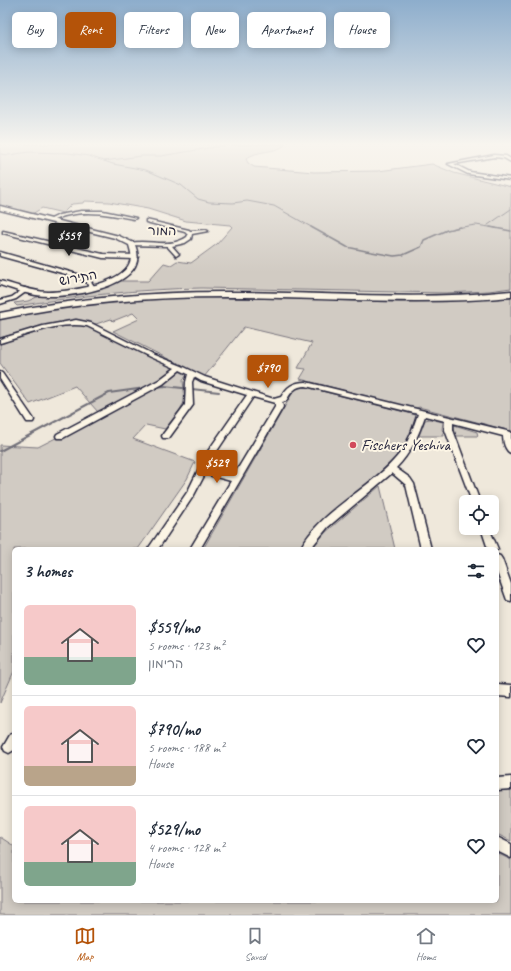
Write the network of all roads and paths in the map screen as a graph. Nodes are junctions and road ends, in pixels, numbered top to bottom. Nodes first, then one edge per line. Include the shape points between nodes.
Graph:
1 (0, 208) edge
2 (134, 218) dead end
3 (51, 220) junction
4 (148, 221) dead end
5 (206, 231) dead end
6 (5, 232) dead end
7 (189, 233) junction
8 (132, 244) junction
9 (168, 245) junction
10 (0, 254) edge
11 (176, 254) dead end
12 (135, 257) junction
13 (0, 283) edge
14 (93, 289) junction
15 (25, 290) junction
16 (511, 293) edge
17 (0, 302) edge
18 (0, 314) edge
19 (0, 341) edge
20 (180, 367) junction
21 (0, 374) edge
22 (192, 374) junction
23 (250, 394) junction
24 (278, 400) junction
25 (422, 413) junction
26 (30, 420) dead end
27 (449, 420) junction
28 (509, 435) edge
29 (60, 436) dead end
30 (166, 436) dead end
31 (511, 450) edge
32 (391, 468) junction
33 (202, 470) junction
34 (236, 479) junction
35 (473, 495) edge
36 (488, 535) edge
37 (154, 547) edge
38 (196, 547) edge
39 (307, 547) edge
40 (426, 547) edge
41 (492, 547) edge
42 (499, 564) edge
43 (511, 597) edge
44 (499, 690) edge
45 (511, 691) edge
46 (499, 784) edge
47 (511, 784) edge
48 (499, 845) edge
49 (511, 851) edge

1 - 3 street
2 - 3 street via 101,212 68,214
3 - 8 street via 117,237
4 - 7 street, המור
5 - 7 street
6 - 12 street via 103,256
7 - 9 street, המור via 187,240
8 - 9 street, המור via 145,242
8 - 12 street
9 - 11 street
10 - 14 street via 82,277
12 - 14 street, התירוש via 131,268 123,275
13 - 15 street, התירוש
14 - 15 street, התירוש via 56,294
15 - 17 street via 14,298
16 - 18 main road via 468,298 145,295 67,302
19 - 20 street via 42,328 83,323 95,326 152,356
20 - 22 street
20 - 29 street via 161,382
21 - 26 street
22 - 23 street
22 - 30 street via 189,382 189,405
23 - 24 street
23 - 33 street
24 - 25 street via 283,399 291,387 306,384
24 - 34 street via 279,407
25 - 27 street
25 - 32 street via 411,443 400,460
27 - 28 street
27 - 35 street via 449,430
28 - 31 street via 507,440
32 - 39 street via 326,525
32 - 40 street via 410,484
33 - 34 street
33 - 37 street via 191,493
34 - 38 street
36 - 41 street
42 - 43 street
44 - 45 street
46 - 47 street
48 - 49 street

